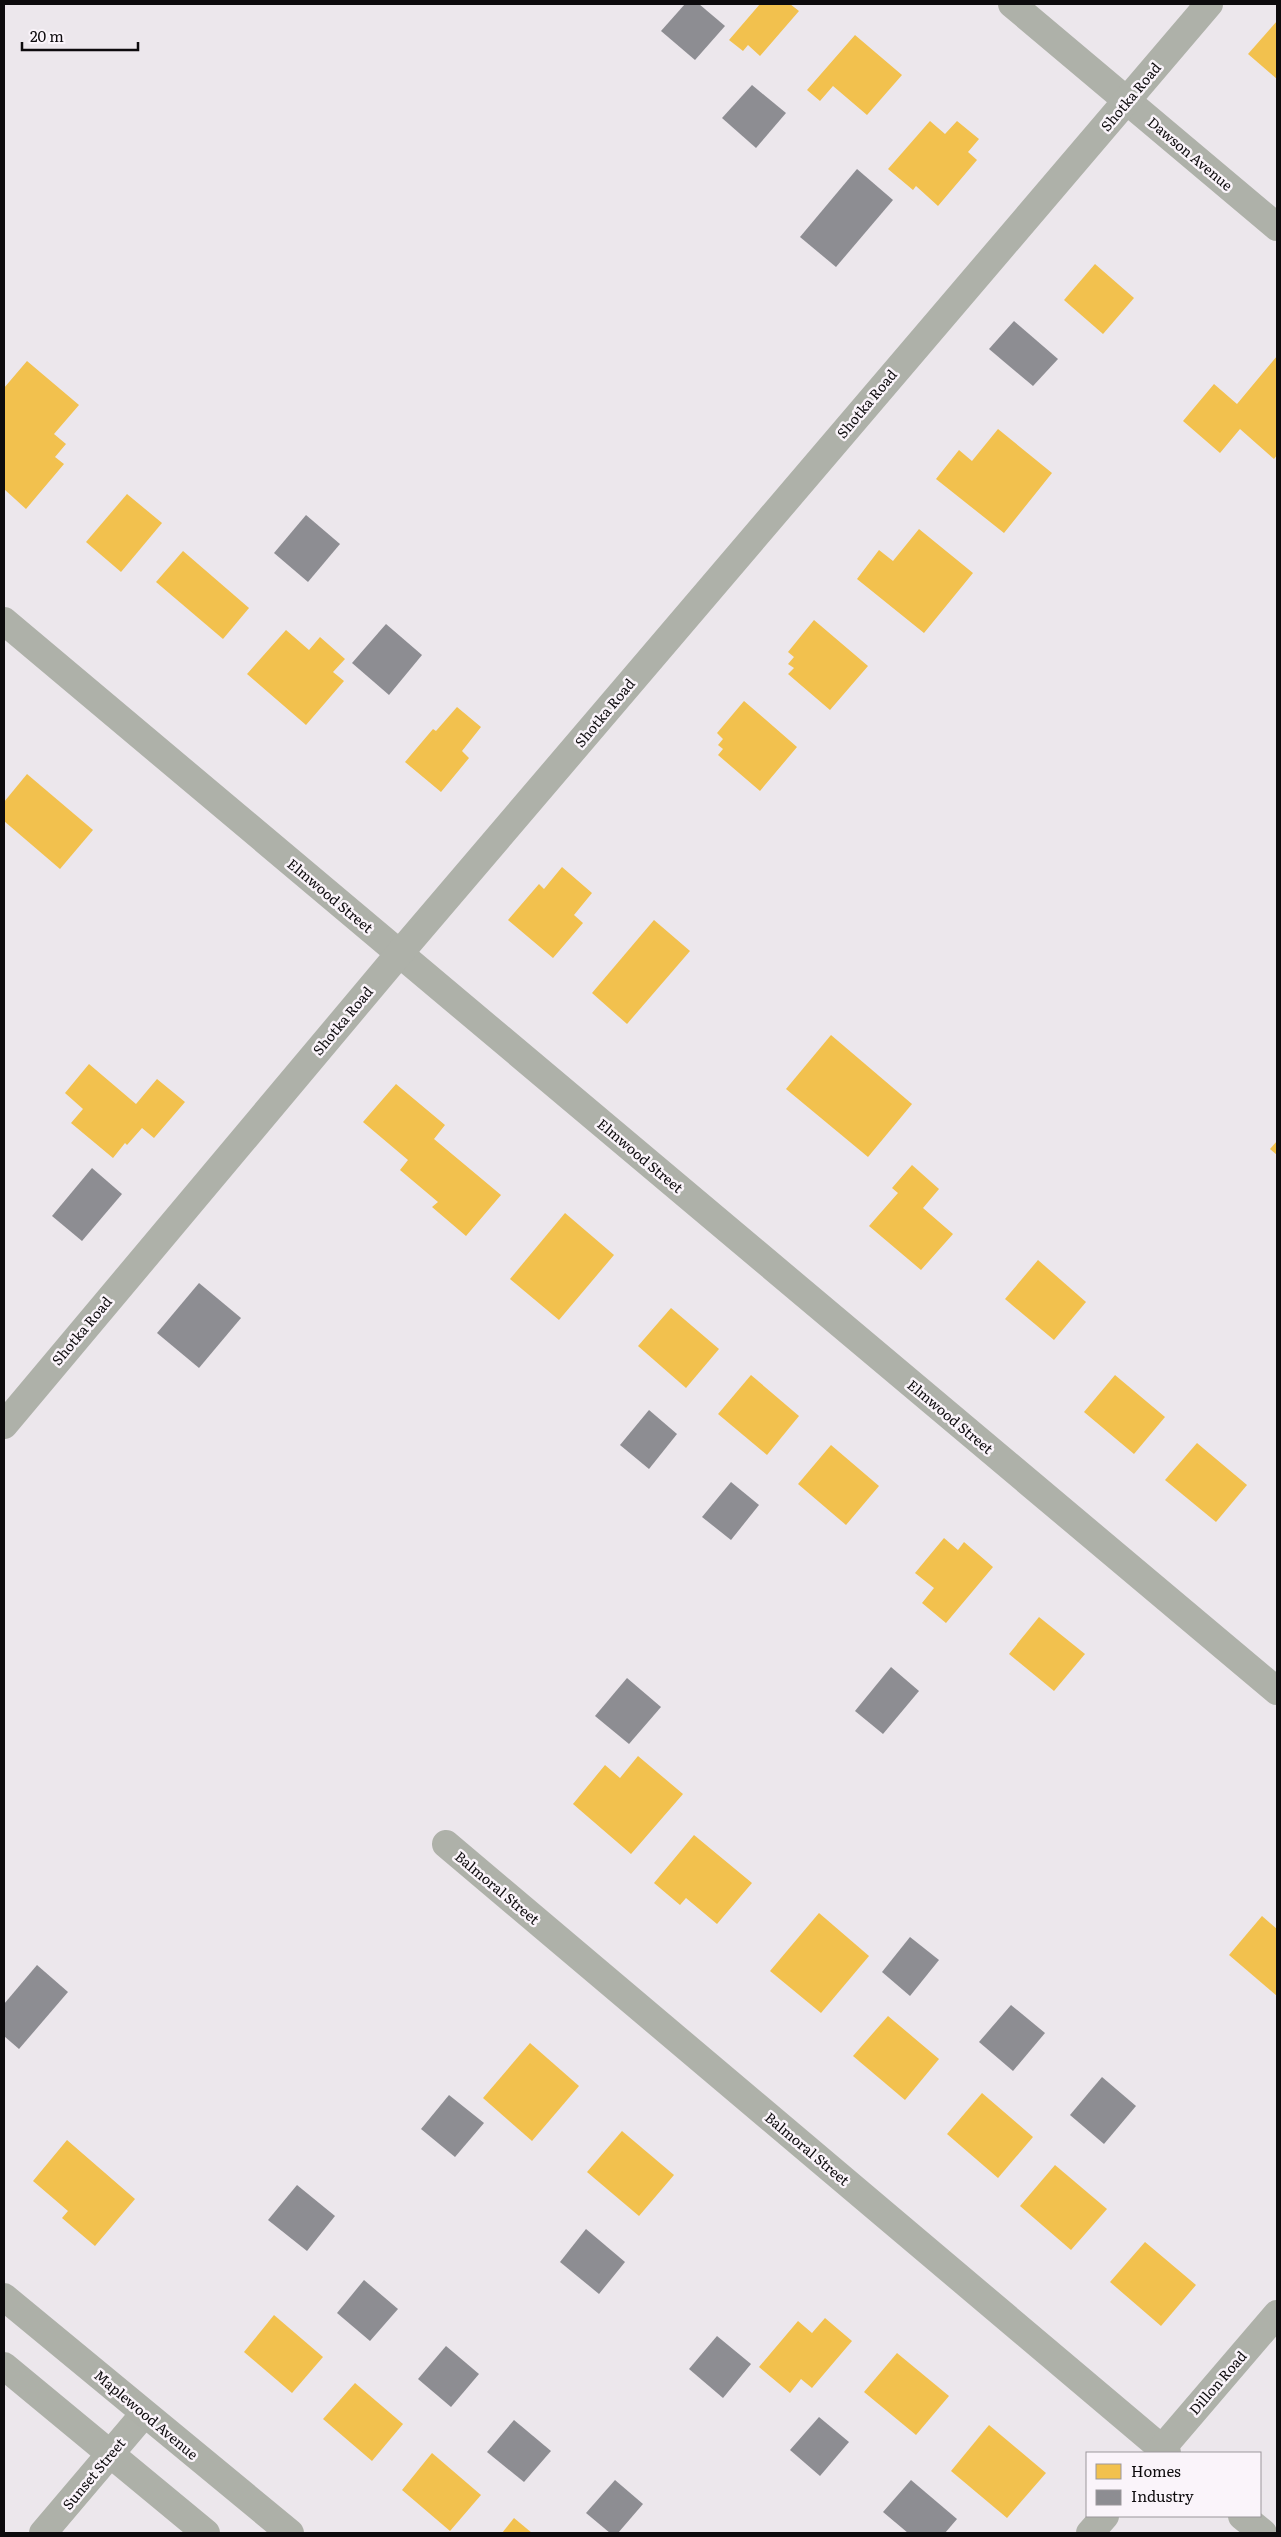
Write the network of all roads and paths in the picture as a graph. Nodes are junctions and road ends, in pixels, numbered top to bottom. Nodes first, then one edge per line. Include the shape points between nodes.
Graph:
1 (1012, 4) edge
2 (1210, 4) edge
3 (1128, 101) junction
4 (1277, 227) edge
5 (4, 621) edge
6 (399, 954) junction
7 (4, 1425) edge
8 (1277, 1691) edge
9 (446, 1844) dead end
10 (4, 2297) edge
11 (1277, 2314) edge
12 (4, 2366) edge
13 (144, 2414) junction
14 (1163, 2452) edge
15 (110, 2454) junction
16 (1104, 2517) edge
17 (1243, 2517) edge
18 (43, 2533) edge
19 (206, 2533) edge
20 (290, 2533) edge
21 (1090, 2533) edge
22 (1263, 2533) edge

1 - 3 street, Dawson Avenue
2 - 3 street, Shotka Road
3 - 4 street, Dawson Avenue
3 - 6 street, Shotka Road
5 - 6 street, Elmwood Street
6 - 7 street, Shotka Road
6 - 8 street, Elmwood Street
9 - 14 street, Balmoral Street
10 - 13 street, Maplewood Avenue
11 - 14 street, Dillon Road
12 - 15 street
13 - 15 street, Sunset Street
13 - 20 street, Maplewood Avenue
15 - 18 street, Sunset Street
15 - 19 street
16 - 21 street
17 - 22 street

